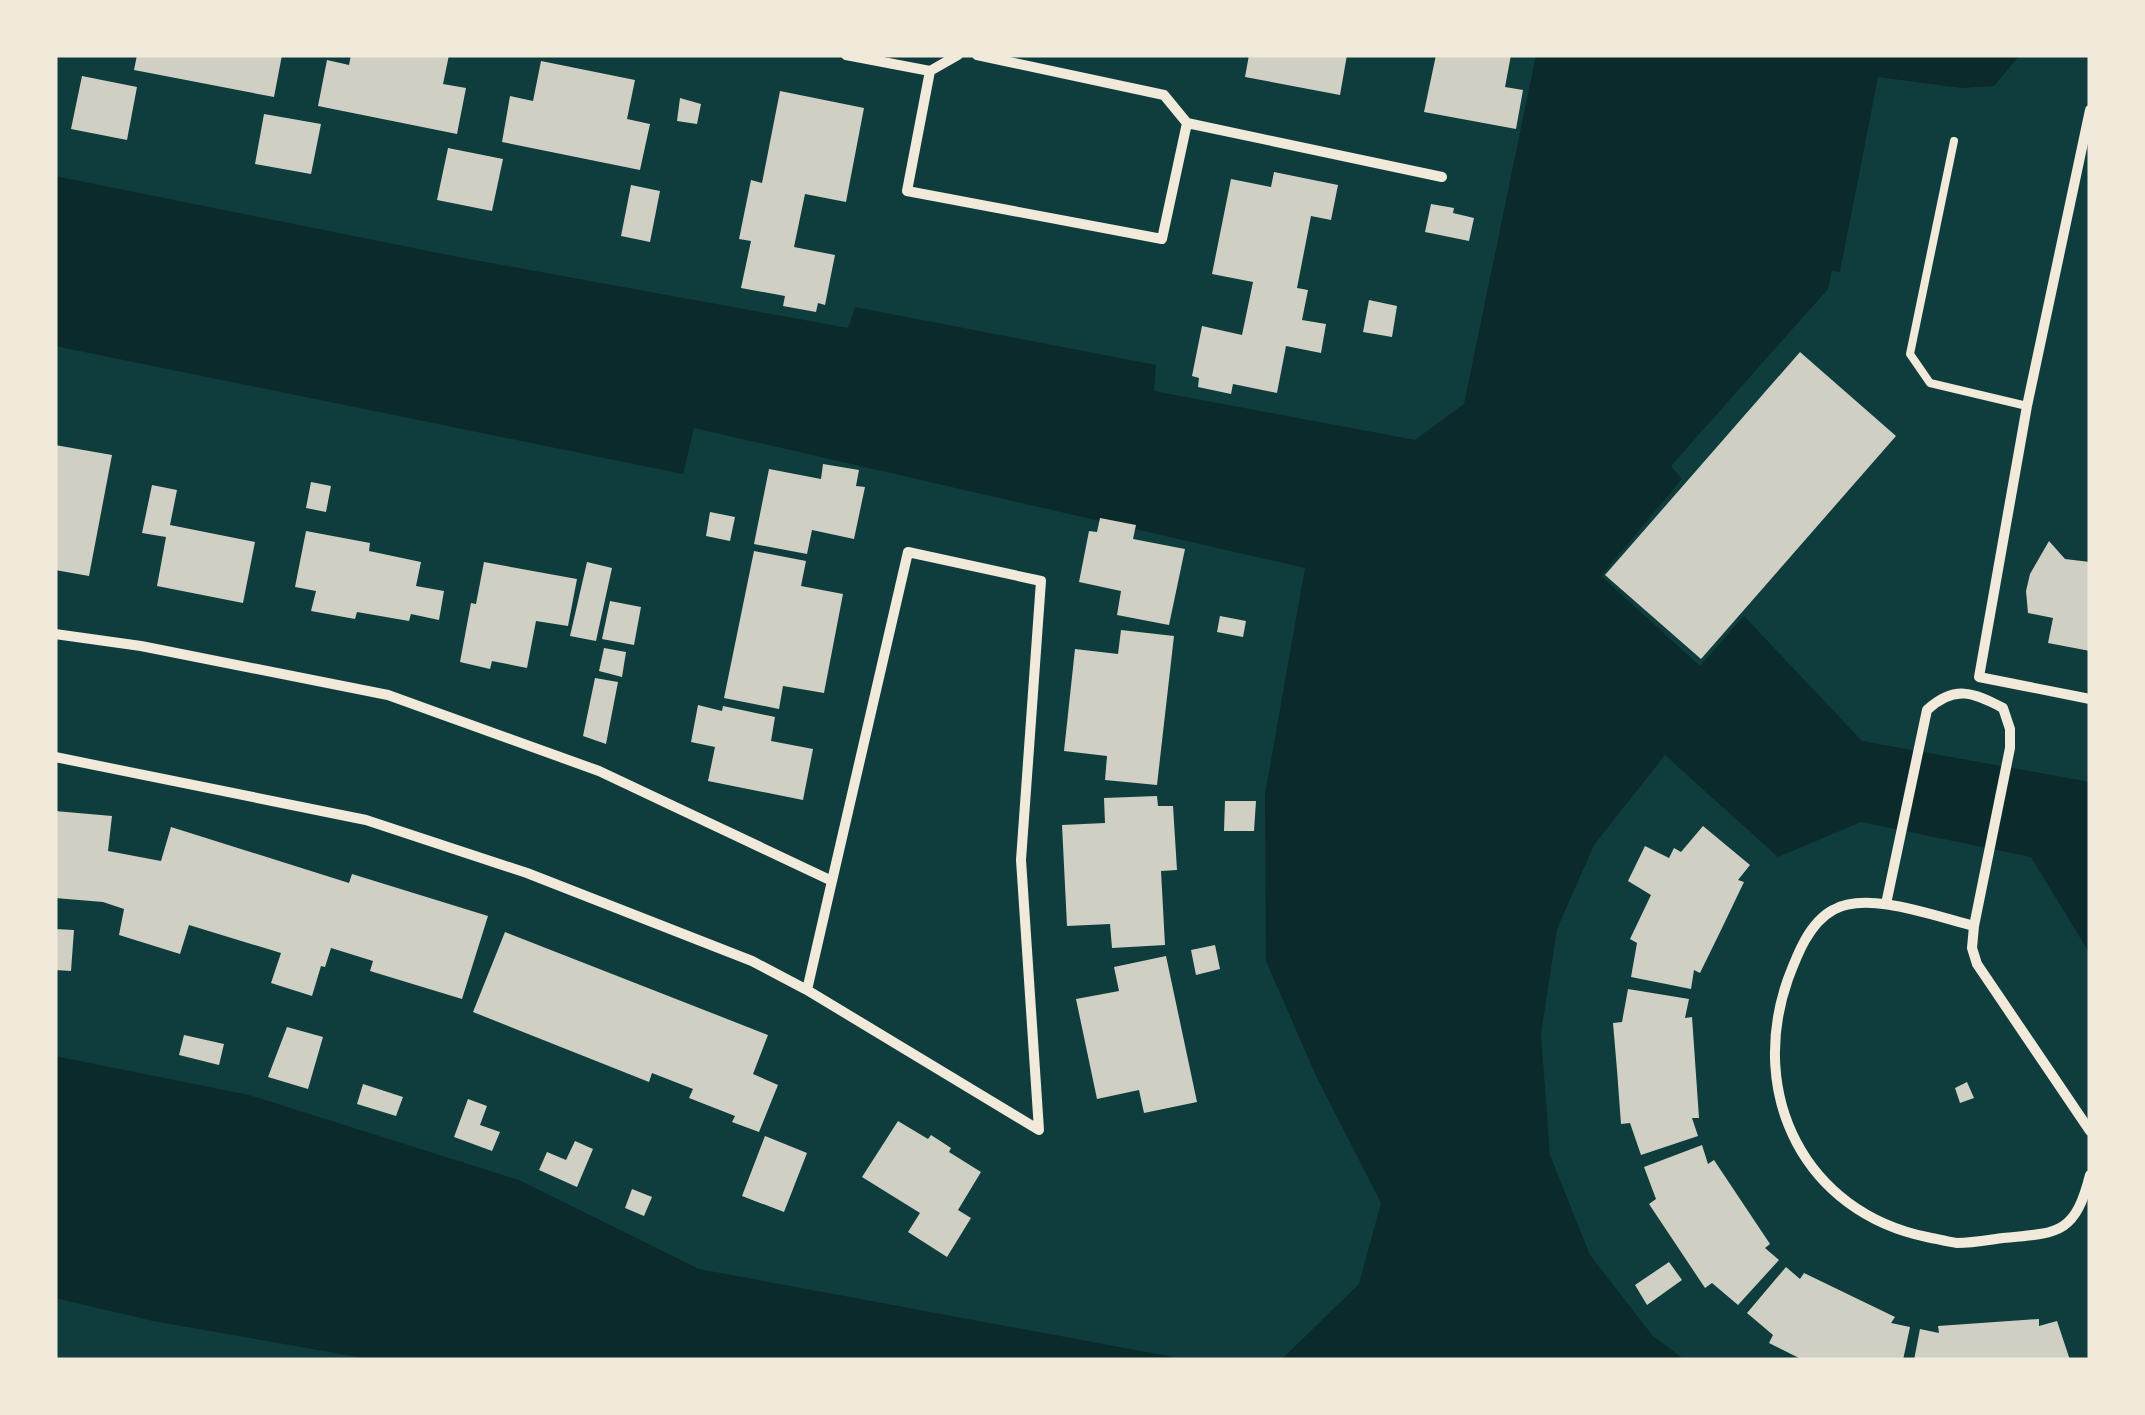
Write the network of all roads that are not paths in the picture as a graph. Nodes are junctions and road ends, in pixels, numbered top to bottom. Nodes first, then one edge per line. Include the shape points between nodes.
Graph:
1 (846, 55) edge
2 (958, 55) edge
3 (977, 55) edge
4 (930, 72) junction
5 (2090, 110) edge
6 (1187, 123) junction
7 (1954, 141) dead end
8 (1442, 177) dead end
9 (2026, 406) junction
10 (55, 634) edge
11 (1978, 678) junction
12 (1975, 693) junction
13 (2090, 699) edge
14 (55, 757) edge
15 (832, 881) junction
16 (1886, 904) junction
17 (1974, 926) junction
18 (807, 990) junction
19 (2090, 1131) edge
20 (2090, 1175) edge

1 - 4 street
2 - 4 street
3 - 6 street via 1164,94
4 - 6 street via 907,191 1162,239
5 - 9 street
6 - 8 street
7 - 9 lane via 1910,354 1930,383
9 - 11 street
10 - 15 street via 388,695 599,771
11 - 12 street
11 - 13 street
12 - 16 street via 1942,696 1928,710
12 - 17 street via 2002,708 2010,748
14 - 18 street via 366,820 527,873 752,961
15 - 18 street
15 - 18 street via 908,552 1041,581 1021,860 1040,1130
16 - 17 street
16 - 20 street via 1852,903 1818,921 1782,997 1774,1051 1779,1090 1792,1134 1814,1172 1854,1210 1899,1231 1956,1243 2059,1229 2077,1215
17 - 19 street via 1977,964

